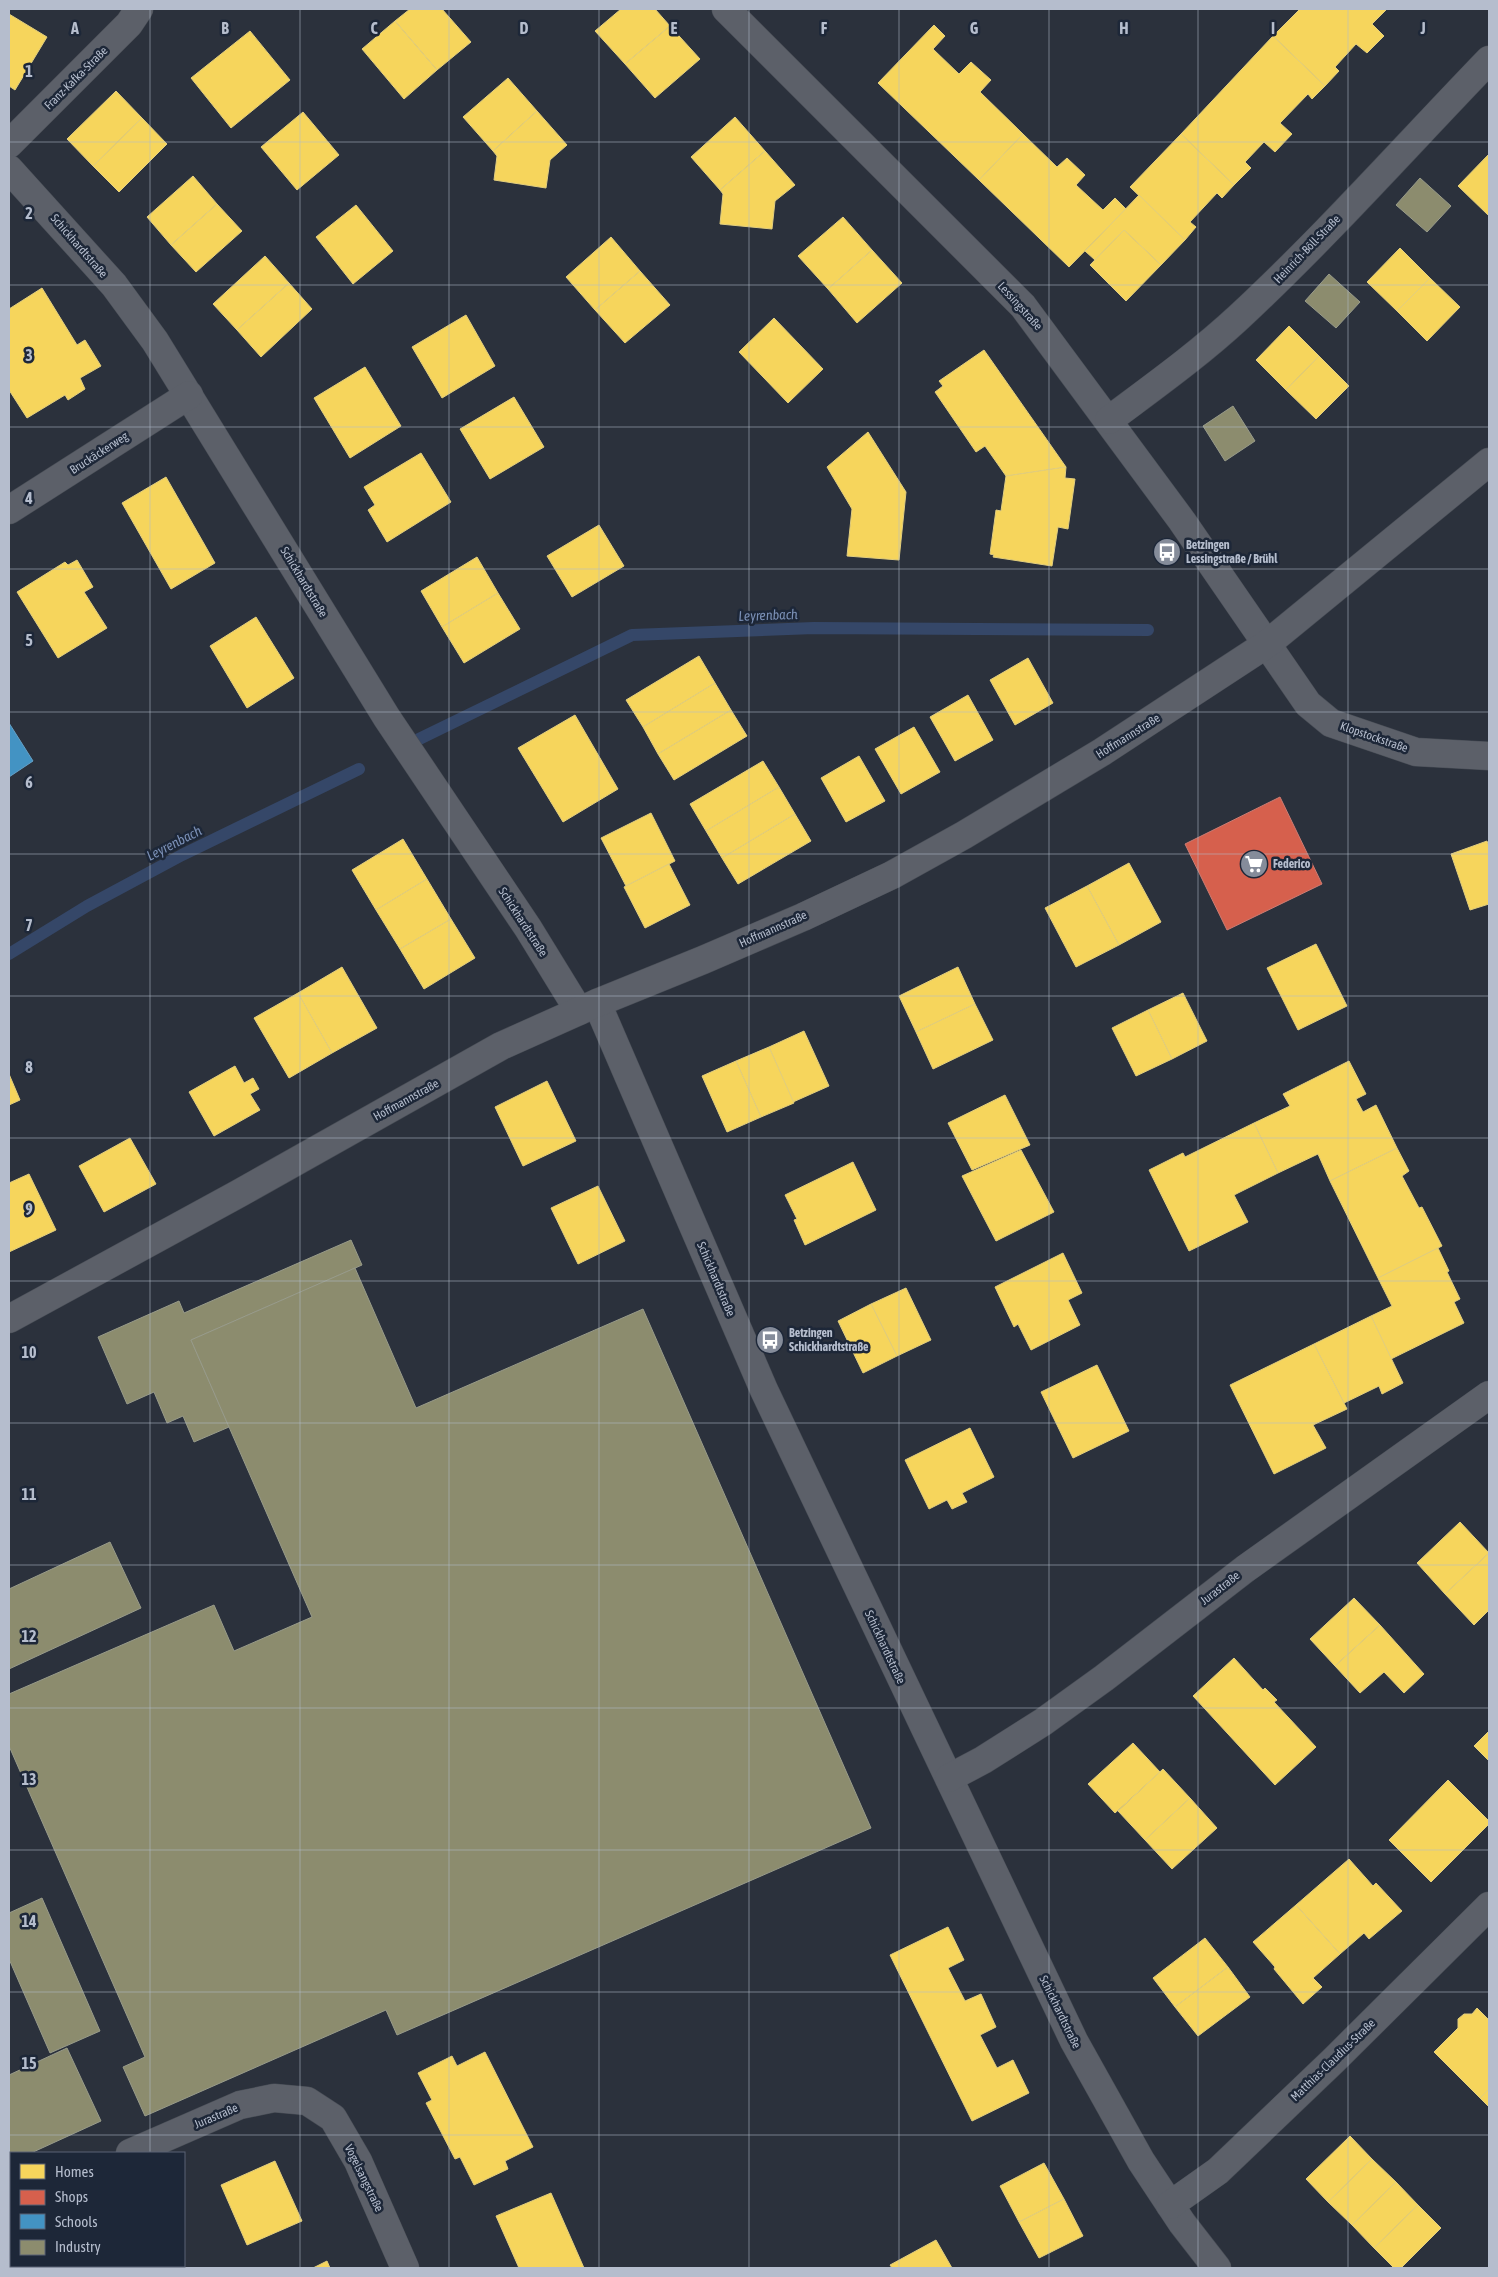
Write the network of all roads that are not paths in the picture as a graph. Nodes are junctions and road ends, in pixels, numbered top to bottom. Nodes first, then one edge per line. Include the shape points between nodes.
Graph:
1 (139, 9) edge
2 (726, 9) edge
3 (1489, 60) edge
4 (9, 144) edge
5 (9, 169) edge
6 (189, 395) junction
7 (1108, 420) junction
8 (1489, 462) edge
9 (9, 510) edge
10 (1267, 644) junction
11 (1489, 756) edge
12 (588, 1007) junction
13 (9, 1319) edge
14 (1489, 1395) edge
15 (950, 1778) junction
16 (1489, 1906) edge
17 (307, 2101) joint
18 (132, 2152) edge
19 (1170, 2206) junction
20 (405, 2268) edge
21 (1217, 2268) edge

1 - 4 street, Franz-Kafka-Straße via 129,24
2 - 7 street, Lessingstraße via 1023,306
3 - 7 street, Heinrich-Böll-Straße via 1238,318
5 - 6 street, Schickhardtstraße via 114,285
6 - 9 street, Bruckäckerweg
6 - 12 street, Schickhardtstraße via 387,718 528,928
7 - 10 street, Lessingstraße
8 - 10 street, Hoffmannstraße
10 - 11 street, Klopstockstraße via 1308,704 1331,723 1416,752
10 - 12 street, Hoffmannstraße via 1102,752 892,875 703,960
12 - 13 street, Hoffmannstraße via 501,1046
12 - 15 street, Schickhardtstraße via 901,1680
14 - 15 street, Jurastraße via 1245,1569 1043,1722
15 - 19 street, Schickhardtstraße via 1074,2041 1110,2108
16 - 19 street, Matthias-Claudius-Straße via 1218,2171
17 - 18 street, Jurastraße via 274,2098 240,2105
17 - 20 street, Vogelsangstraße via 333,2118 358,2161
19 - 21 street, Schickhardtstraße

